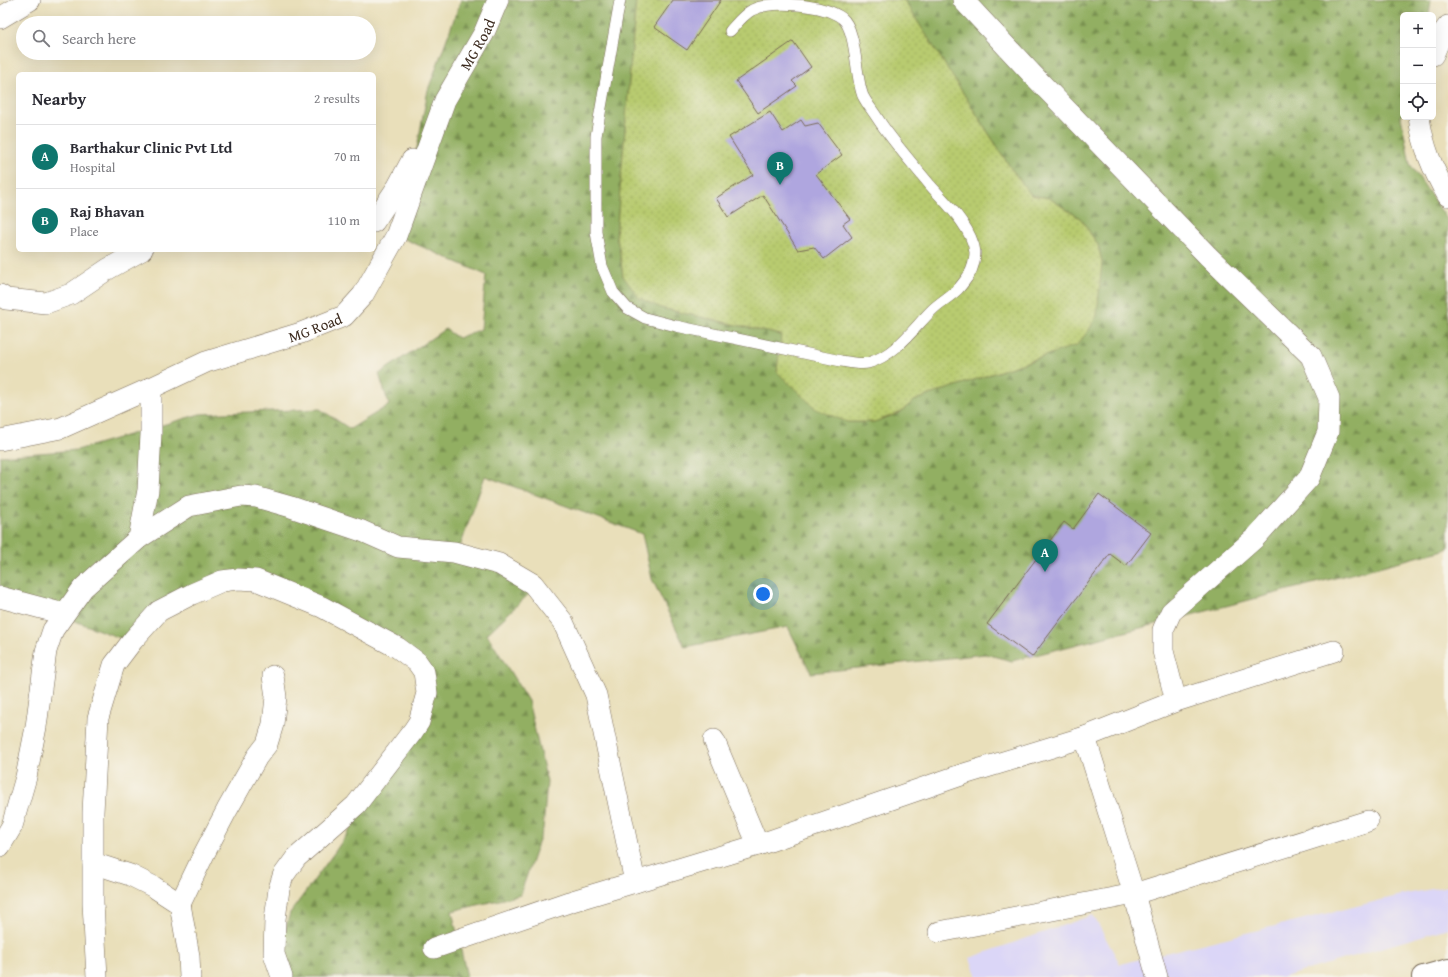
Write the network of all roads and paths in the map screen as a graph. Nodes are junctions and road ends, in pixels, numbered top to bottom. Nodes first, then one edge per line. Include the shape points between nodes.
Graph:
1 (30, 0) edge
2 (498, 0) edge
3 (620, 0) edge
4 (963, 0) edge
5 (0, 18) edge
6 (1448, 26) edge
7 (730, 31) dead end
8 (1436, 49) edge
9 (445, 100) junction
10 (1420, 120) edge
11 (1448, 196) edge
12 (376, 219) edge
13 (138, 252) edge
14 (0, 295) edge
15 (151, 388) junction
16 (0, 440) edge
17 (139, 538) junction
18 (0, 597) edge
19 (64, 614) junction
20 (1334, 651) dead end
21 (272, 676) dead end
22 (1176, 701) junction
23 (1085, 737) junction
24 (714, 740) dead end
25 (1368, 822) dead end
26 (758, 845) junction
27 (0, 846) edge
28 (93, 863) junction
29 (635, 882) junction
30 (1134, 894) junction
31 (180, 904) junction
32 (939, 932) dead end
33 (434, 948) dead end
34 (1448, 970) edge
35 (97, 977) edge
36 (190, 977) edge
37 (282, 977) edge
38 (1157, 977) edge
39 (1423, 977) edge

1 - 5 street
2 - 9 street, MG Road via 484,33
3 - 7 lane via 596,136 596,232 602,266 614,292 627,308 644,318 867,364 900,344 958,289 974,265 975,251 970,238 959,218 912,164 870,108 859,82 849,28 843,19 810,6 775,3 753,10 741,18
4 - 22 street via 1203,250 1311,356 1329,398 1328,432 1309,478 1255,538 1171,612 1163,630 1163,651
6 - 8 street
9 - 12 street via 398,186
9 - 15 street, MG Road via 396,236 363,295 344,316 301,333 206,362
10 - 11 street via 1421,135 1434,170
13 - 14 street via 71,294 46,303 6,299
15 - 16 street, MG Road via 61,428
15 - 17 street via 148,490
17 - 19 street via 83,588
17 - 29 street via 189,506 241,496 256,497 362,531 398,548 454,552 499,564 532,584 563,622 596,695
18 - 19 street
19 - 27 street via 53,630 46,651 36,727 26,777 12,826
20 - 22 street
21 - 31 street via 276,697 273,724 267,744 227,810
22 - 23 street
23 - 26 street via 964,774
23 - 30 street
24 - 26 street
25 - 30 street
26 - 29 street
28 - 31 street via 130,875
28 - 35 street
28 - 37 street via 98,718 114,665 159,611 222,581 256,580 322,607 398,648 417,662 424,672 427,693 419,722 356,805 296,858 283,876 274,919 274,954
29 - 33 street
30 - 32 street
30 - 38 street
31 - 36 street
34 - 39 street

